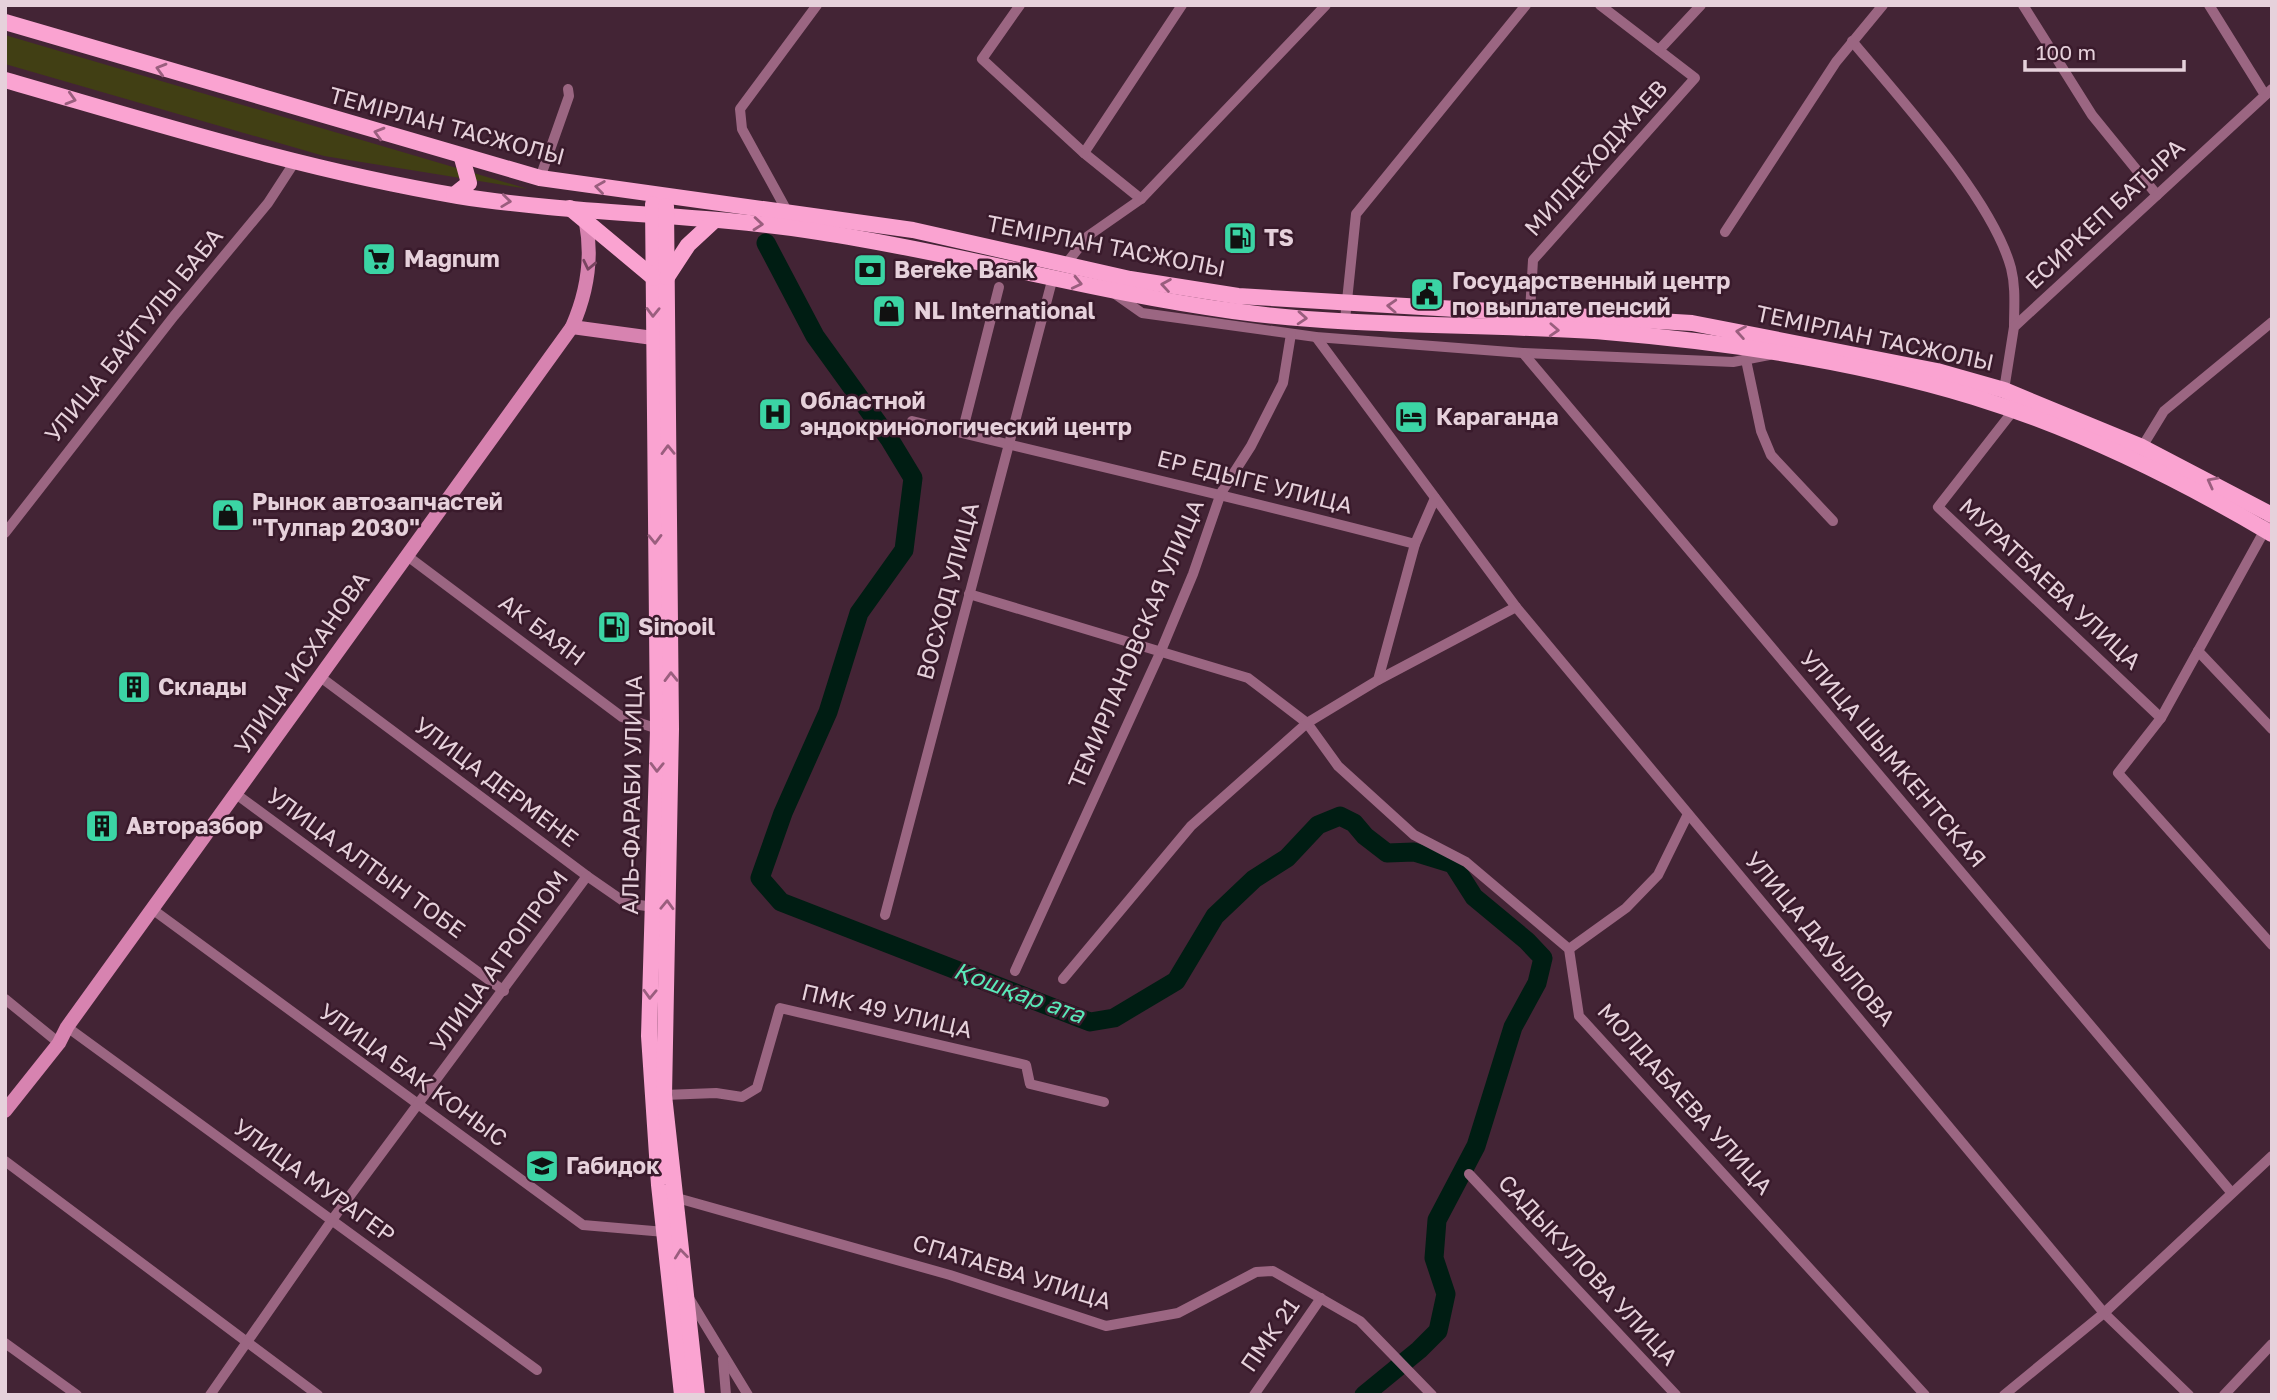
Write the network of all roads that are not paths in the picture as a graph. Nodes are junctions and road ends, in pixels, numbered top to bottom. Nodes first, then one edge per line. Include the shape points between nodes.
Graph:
1 (817, 5) edge
2 (1020, 5) edge
3 (1182, 5) edge
4 (1326, 5) edge
5 (1526, 5) edge
6 (1600, 5) edge
7 (1700, 5) edge
8 (1883, 5) edge
9 (2023, 5) edge
10 (2208, 5) edge
11 (5, 22) edge
12 (1852, 41) junction
13 (1659, 50) junction
14 (5, 80) edge
15 (568, 89) dead end
16 (2268, 92) edge
17 (1084, 153) junction
18 (462, 158) junction
19 (294, 163) junction
20 (540, 178) junction
21 (454, 195) junction
22 (2157, 195) junction
23 (661, 196) junction
24 (1141, 199) junction
25 (570, 208) junction
26 (787, 211) junction
27 (659, 215) junction
28 (715, 220) junction
29 (586, 223) junction
30 (1725, 232) dead end
31 (1066, 264) junction
32 (661, 278) junction
33 (1053, 278) junction
34 (999, 287) dead end
35 (1113, 292) junction
36 (1346, 312) junction
37 (1530, 312) junction
38 (2272, 322) edge
39 (572, 327) junction
40 (2014, 327) junction
41 (1291, 334) junction
42 (1316, 337) junction
43 (653, 338) junction
44 (1523, 353) junction
45 (1779, 353) junction
46 (1746, 360) junction
47 (2004, 390) junction
48 (2013, 411) junction
49 (912, 421) dead end
50 (962, 433) junction
51 (1007, 446) junction
52 (2142, 447) junction
53 (1221, 493) junction
54 (1435, 498) junction
55 (1833, 521) dead end
56 (2270, 524) edge
57 (5, 533) edge
58 (1415, 544) junction
59 (406, 555) junction
60 (969, 594) junction
61 (1516, 607) junction
62 (2198, 651) junction
63 (1160, 653) junction
64 (319, 676) junction
65 (1378, 680) junction
66 (2161, 718) junction
67 (1307, 723) junction
68 (657, 729) junction
69 (2272, 729) edge
70 (236, 794) junction
71 (1688, 814) junction
72 (587, 876) junction
73 (653, 907) junction
74 (152, 909) junction
75 (885, 915) dead end
76 (2272, 945) edge
77 (1569, 949) junction
78 (1015, 971) dead end
79 (1063, 979) dead end
80 (504, 991) junction
81 (5, 999) edge
82 (67, 1027) junction
83 (60, 1043) junction
84 (664, 1095) junction
85 (1104, 1101) dead end
86 (419, 1106) junction
87 (5, 1111) edge
88 (2272, 1156) edge
89 (5, 1161) edge
90 (1469, 1174) dead end
91 (2231, 1192) junction
92 (667, 1196) junction
93 (332, 1220) junction
94 (665, 1232) junction
95 (686, 1293) junction
96 (1321, 1298) junction
97 (2104, 1313) junction
98 (247, 1342) junction
99 (5, 1343) edge
100 (2272, 1344) edge
101 (722, 1356) junction
102 (537, 1370) dead end
103 (77, 1395) edge
104 (210, 1395) edge
105 (318, 1395) edge
106 (682, 1395) edge
107 (697, 1395) edge
108 (726, 1395) edge
109 (748, 1395) edge
110 (1254, 1395) edge
111 (1432, 1395) edge
112 (1676, 1395) edge
113 (1925, 1395) edge
114 (2004, 1395) edge
115 (2189, 1395) edge
116 (2224, 1395) edge

1 - 26 street via 740,109 739,118
2 - 17 street via 982,59
3 - 17 street
4 - 24 street
5 - 36 street via 1356,214
6 - 13 street, МИЛДЕХОДЖАЕВ
7 - 13 street, МИЛДЕХОДЖАЕВ
8 - 12 street
9 - 22 street via 2092,116
10 - 16 street
18 -> 11 main road, ТЕМІРЛАН ТАСЖОЛЫ
12 - 30 street
12 - 40 street via 1973,194 2003,245 2015,285
13 - 37 street, МИЛДЕХОДЖАЕВ via 1695,78 1533,260
14 -> 19 main road, ТЕМІРЛАН ТАСЖОЛЫ
15 - 20 street
16 - 22 street, ЕСИРКЕП БАТЫРА
17 - 24 street
18 - 20 main road, ТЕМІРЛАН ТАСЖОЛЫ
18 - 21 main road via 469,183
19 - 21 main road, ТЕМІРЛАН ТАСЖОЛЫ
19 - 57 street, УЛИЦА БАЙТУЛЫ БАБА via 268,203
23 -> 20 main road, ТЕМІРЛАН ТАСЖОЛЫ
21 -> 25 main road, ТЕМІРЛАН ТАСЖОЛЫ
22 - 40 street, ЕСИРКЕП БАТЫРА
23 - 26 main road, ТЕМІРЛАН ТАСЖОЛЫ
23 - 27 main road, АЛЬ-ФАРАБИ УЛИЦА
24 - 31 street via 1088,236
25 - 27 main road, ТЕМІРЛАН ТАСЖОЛЫ
25 - 29 main road
26 - 31 main road, ТЕМІРЛАН ТАСЖОЛЫ via 913,230
27 - 28 main road, ТЕМІРЛАН ТАСЖОЛЫ
27 - 32 main road, АЛЬ-ФАРАБИ УЛИЦА
28 - 32 main road
28 -> 33 main road, ТЕМІРЛАН ТАСЖОЛЫ via 910,246
29 - 32 main road
29 -> 39 main road, УЛИЦА ИСХАНОВА via 592,254
36 -> 31 main road, ТЕМІРЛАН ТАСЖОЛЫ via 1130,279
32 -> 43 main road, АЛЬ-ФАРАБИ УЛИЦА
84 -> 32 main road, АЛЬ-ФАРАБИ УЛИЦА via 671,729
33 -> 35 main road, ТЕМІРЛАН ТАСЖОЛЫ
33 - 51 street, ВОСХОД УЛИЦА
34 - 50 street
35 -> 36 main road, ТЕМІРЛАН ТАСЖОЛЫ via 1236,312
35 - 41 street via 1142,313
37 -> 36 main road, ТЕМІРЛАН ТАСЖОЛЫ
36 -> 45 main road, ТЕМІРЛАН ТАСЖОЛЫ via 1690,340
47 -> 37 main road, ТЕМІРЛАН ТАСЖОЛЫ via 1937,371 1705,326
38 - 52 street via 2164,411
39 - 43 main road
39 - 59 main road, УЛИЦА ИСХАНОВА
40 - 47 street
41 - 42 street
41 - 53 street, ТЕМИРЛАНОВСКАЯ УЛИЦА via 1283,383
42 - 44 street
42 - 54 street, УЛИЦА ДАУЫЛОВА
43 -> 68 main road, АЛЬ-ФАРАБИ УЛИЦА
44 - 46 street
44 - 91 street, УЛИЦА ШЫМКЕНТСКАЯ
45 - 46 street
45 - 48 main road, ТЕМІРЛАН ТАСЖОЛЫ via 1971,396
46 - 55 street via 1761,431 1771,455
47 - 52 main road, ТЕМІРЛАН ТАСЖОЛЫ
48 - 56 main road, ТЕМІРЛАН ТАСЖОЛЫ via 2129,458
48 - 66 street, МУРАТБАЕВА УЛИЦА via 1938,508
49 - 50 street, ЕР ЕДЫГЕ УЛИЦА
50 - 51 street, ЕР ЕДЫГЕ УЛИЦА
51 - 53 street, ЕР ЕДЫГЕ УЛИЦА
51 - 60 street, ВОСХОД УЛИЦА
56 -> 52 main road, ТЕМІРЛАН ТАСЖОЛЫ
53 - 58 street, ЕР ЕДЫГЕ УЛИЦА
53 - 63 street, ТЕМИРЛАНОВСКАЯ УЛИЦА
54 - 58 street
54 - 61 street, УЛИЦА ДАУЫЛОВА
56 - 62 street
58 - 65 street
59 - 64 main road, УЛИЦА ИСХАНОВА
59 - 68 street, АК БАЯН via 622,717
60 - 63 street
60 - 75 street, ВОСХОД УЛИЦА
61 - 65 street
61 - 71 street, УЛИЦА ДАУЫЛОВА
62 - 66 street
62 - 69 street
63 - 67 street via 1248,678
63 - 78 street, ТЕМИРЛАНОВСКАЯ УЛИЦА
64 - 70 main road, УЛИЦА ИСХАНОВА
64 - 72 street, УЛИЦА ДЕРМЕНЕ
65 - 67 street
66 - 76 street via 2118,773
67 - 77 street via 1338,766 1414,835 1466,862
67 - 79 street via 1191,827
68 -> 73 main road, АЛЬ-ФАРАБИ УЛИЦА
70 - 74 main road, УЛИЦА ИСХАНОВА
70 - 80 street, УЛИЦА АЛТЫН ТОБЕ
71 - 77 street via 1658,875 1626,908
71 - 97 street, УЛИЦА ДАУЫЛОВА
72 - 73 street, УЛИЦА ДЕРМЕНЕ via 626,903
72 - 80 street, УЛИЦА АГРОПРОМ
73 -> 92 main road, АЛЬ-ФАРАБИ УЛИЦА via 649,1036
74 - 82 main road, УЛИЦА ИСХАНОВА
74 - 86 street, УЛИЦА БАК КОНЫС
77 - 113 street, МОЛДАБАЕВА УЛИЦА via 1579,1016
80 - 86 street, УЛИЦА АГРОПРОМ
81 - 83 street
82 - 83 main road, УЛИЦА ИСХАНОВА
82 - 93 street, УЛИЦА МУРАГЕР
83 - 87 main road, УЛИЦА ИСХАНОВА
84 - 85 street, ПМК 49 УЛИЦА via 743,1097 751,1093 757,1088 780,1008 1026,1065 1030,1084
84 - 92 main road, АЛЬ-ФАРАБИ УЛИЦА
86 - 93 street, УЛИЦА АГРОПРОМ
86 - 94 street, УЛИЦА БАК КОНЫС via 583,1225
88 - 91 street
89 - 98 street
90 - 112 street, САДЫКУЛОВА УЛИЦА
91 - 97 street
92 - 94 main road, АЛЬ-ФАРАБИ УЛИЦА
95 -> 92 main road, АЛЬ-ФАРАБИ УЛИЦА
92 - 96 street, СПАТАЕВА УЛИЦА via 950,1275 1106,1326 1178,1313 1256,1272 1273,1271
93 - 98 street, УЛИЦА АГРОПРОМ
93 - 102 street, УЛИЦА МУРАГЕР
94 - 106 main road, АЛЬ-ФАРАБИ УЛИЦА
95 - 101 street
95 - 107 main road, АЛЬ-ФАРАБИ УЛИЦА
96 - 110 street, ПМК 21
96 - 111 street, СПАТАЕВА УЛИЦА via 1360,1321
97 - 114 street
97 - 115 street, УЛИЦА ДАУЫЛОВА
98 - 104 street, УЛИЦА АГРОПРОМ
98 - 105 street
99 - 103 street
100 - 116 street
101 - 108 street
101 - 109 street

